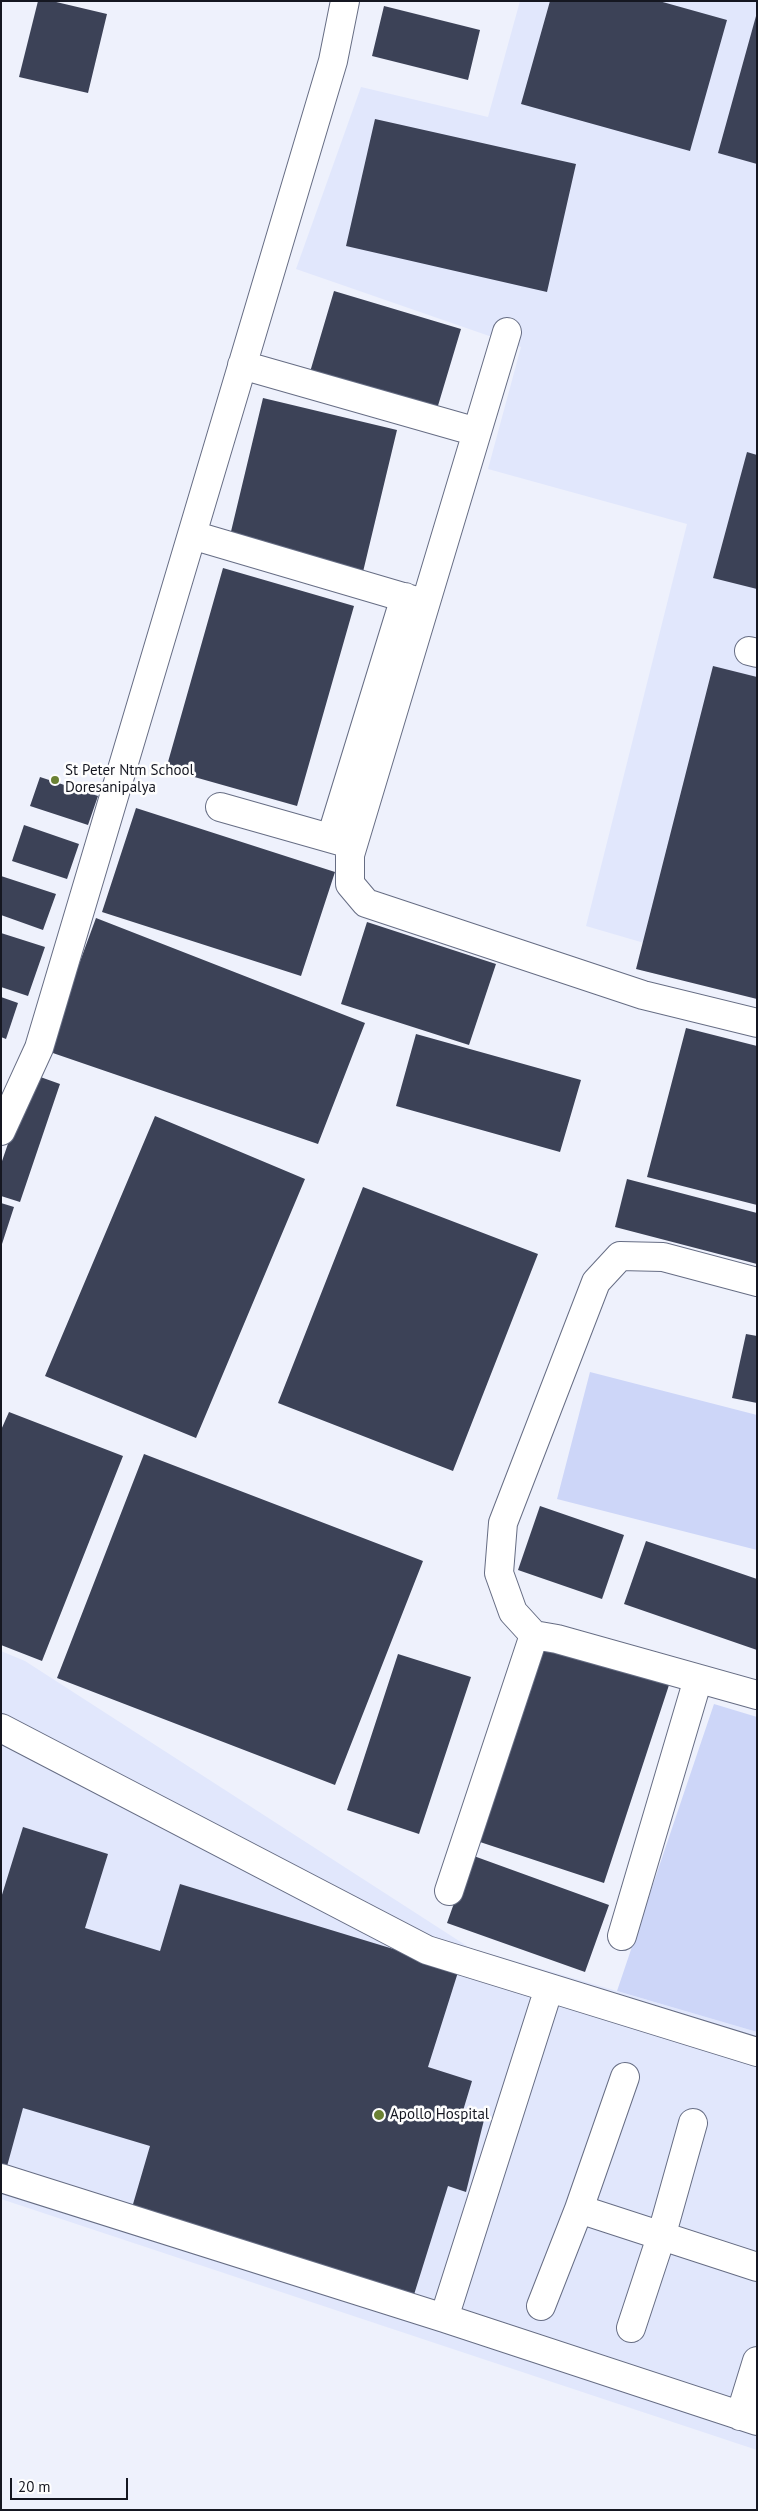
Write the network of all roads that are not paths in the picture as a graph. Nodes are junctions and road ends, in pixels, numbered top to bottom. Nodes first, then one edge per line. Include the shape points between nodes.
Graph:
1 (344, 1) edge
2 (507, 332) dead end
3 (242, 365) junction
4 (477, 432) junction
5 (192, 534) junction
6 (415, 600) junction
7 (220, 807) dead end
8 (342, 842) junction
9 (757, 1023) edge
10 (1, 1131) edge
11 (757, 1282) edge
12 (534, 1635) junction
13 (698, 1679) junction
14 (757, 1696) edge
15 (1, 1728) edge
16 (449, 1891) dead end
17 (622, 1936) dead end
18 (549, 1988) junction
19 (757, 2052) edge
20 (626, 2076) dead end
21 (693, 2124) dead end
22 (1, 2178) edge
23 (579, 2209) junction
24 (661, 2237) junction
25 (757, 2267) edge
26 (541, 2306) dead end
27 (444, 2318) junction
28 (631, 2328) dead end
29 (757, 2361) edge
30 (748, 2418) edge

1 - 3 street via 332,60
2 - 4 street
3 - 4 street
3 - 5 street
4 - 6 street
5 - 6 street
5 - 10 street via 39,1048
6 - 8 street
7 - 8 street
8 - 9 street via 350,855 350,884 366,903 643,995
11 - 12 street via 663,1257 620,1256 596,1282 503,1523 499,1573 513,1612
12 - 13 street
12 - 16 street
13 - 14 street
13 - 17 street
15 - 18 street via 426,1950
18 - 19 street
18 - 27 street
20 - 23 street
21 - 24 street
22 - 27 street
23 - 24 street
23 - 26 street
24 - 25 street
24 - 28 street
27 - 30 street
29 - 30 street

